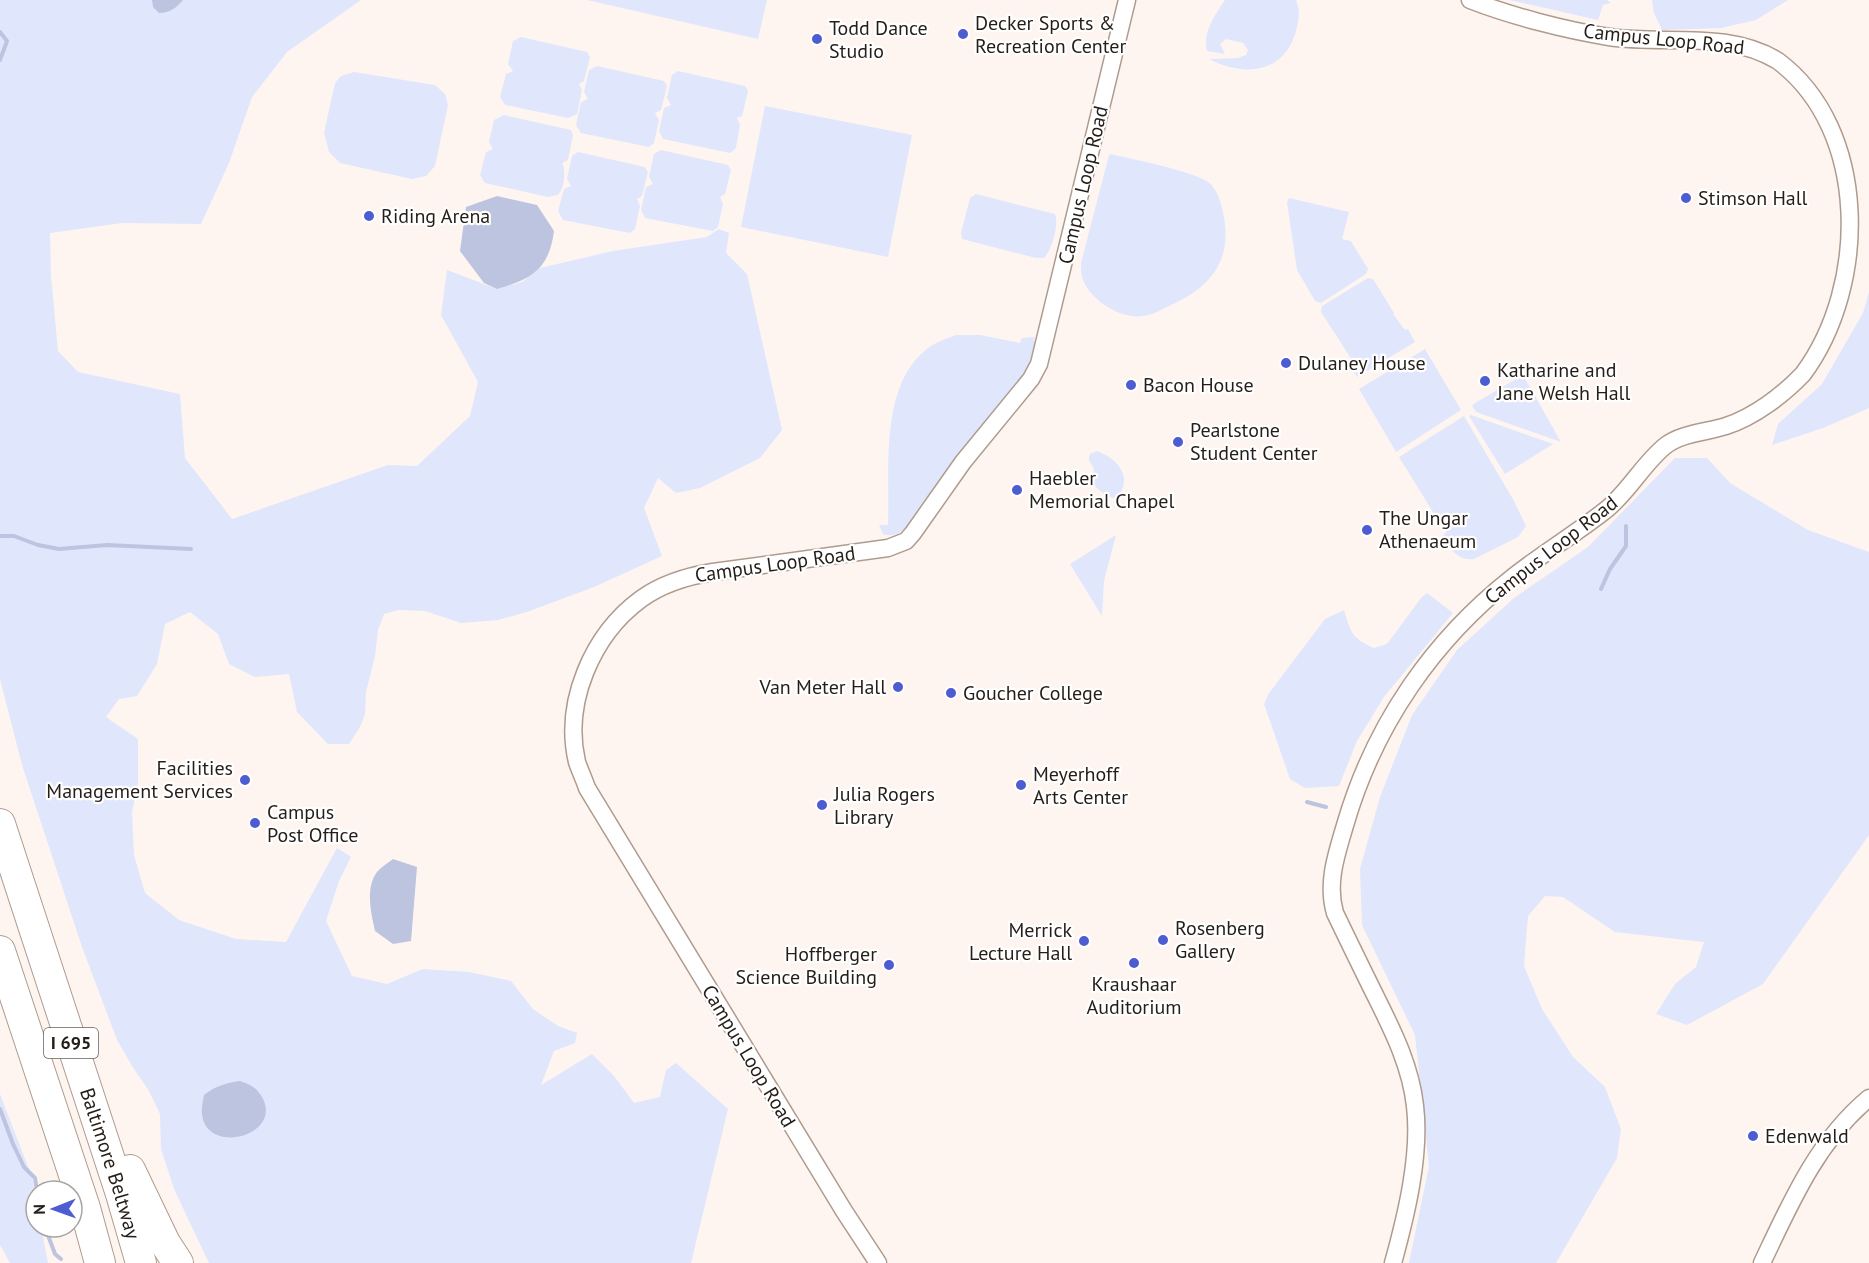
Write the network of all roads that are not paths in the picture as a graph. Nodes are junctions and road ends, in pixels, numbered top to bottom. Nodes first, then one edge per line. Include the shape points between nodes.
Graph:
1 (1126, 0) edge
2 (1470, 0) edge
3 (0, 824) edge
4 (0, 951) edge
5 (0, 970) edge
6 (54, 991) junction
7 (1867, 1100) edge
8 (58, 1179) edge
9 (76, 1239) edge
10 (82, 1263) edge
11 (100, 1263) edge
12 (141, 1263) edge
13 (178, 1263) edge
14 (878, 1263) edge
15 (1393, 1263) edge
16 (1762, 1263) edge

1 - 14 street, Campus Loop Road via 1039,364 1032,379 963,462 913,533 906,541 888,548 687,576 666,585 641,599 618,620 600,642 579,691 574,740 587,788
2 - 15 street, Campus Loop Road via 1611,37 1721,42 1762,52 1811,86 1847,139 1856,158 1863,191 1865,230 1848,305 1830,340 1801,376 1737,422 1667,444 1611,506 1482,603 1414,678 1370,756 1340,844 1331,894 1335,913 1398,1043 1413,1090 1416,1142
3 - 6 highway, Baltimore Beltway / I 695
4 - 11 highway, Baltimore Beltway / I 695
5 - 8 highway
6 - 12 highway, Baltimore Beltway / I 695
6 - 13 highway via 140,1195
7 - 16 street via 1834,1134 1803,1179
9 - 10 highway

